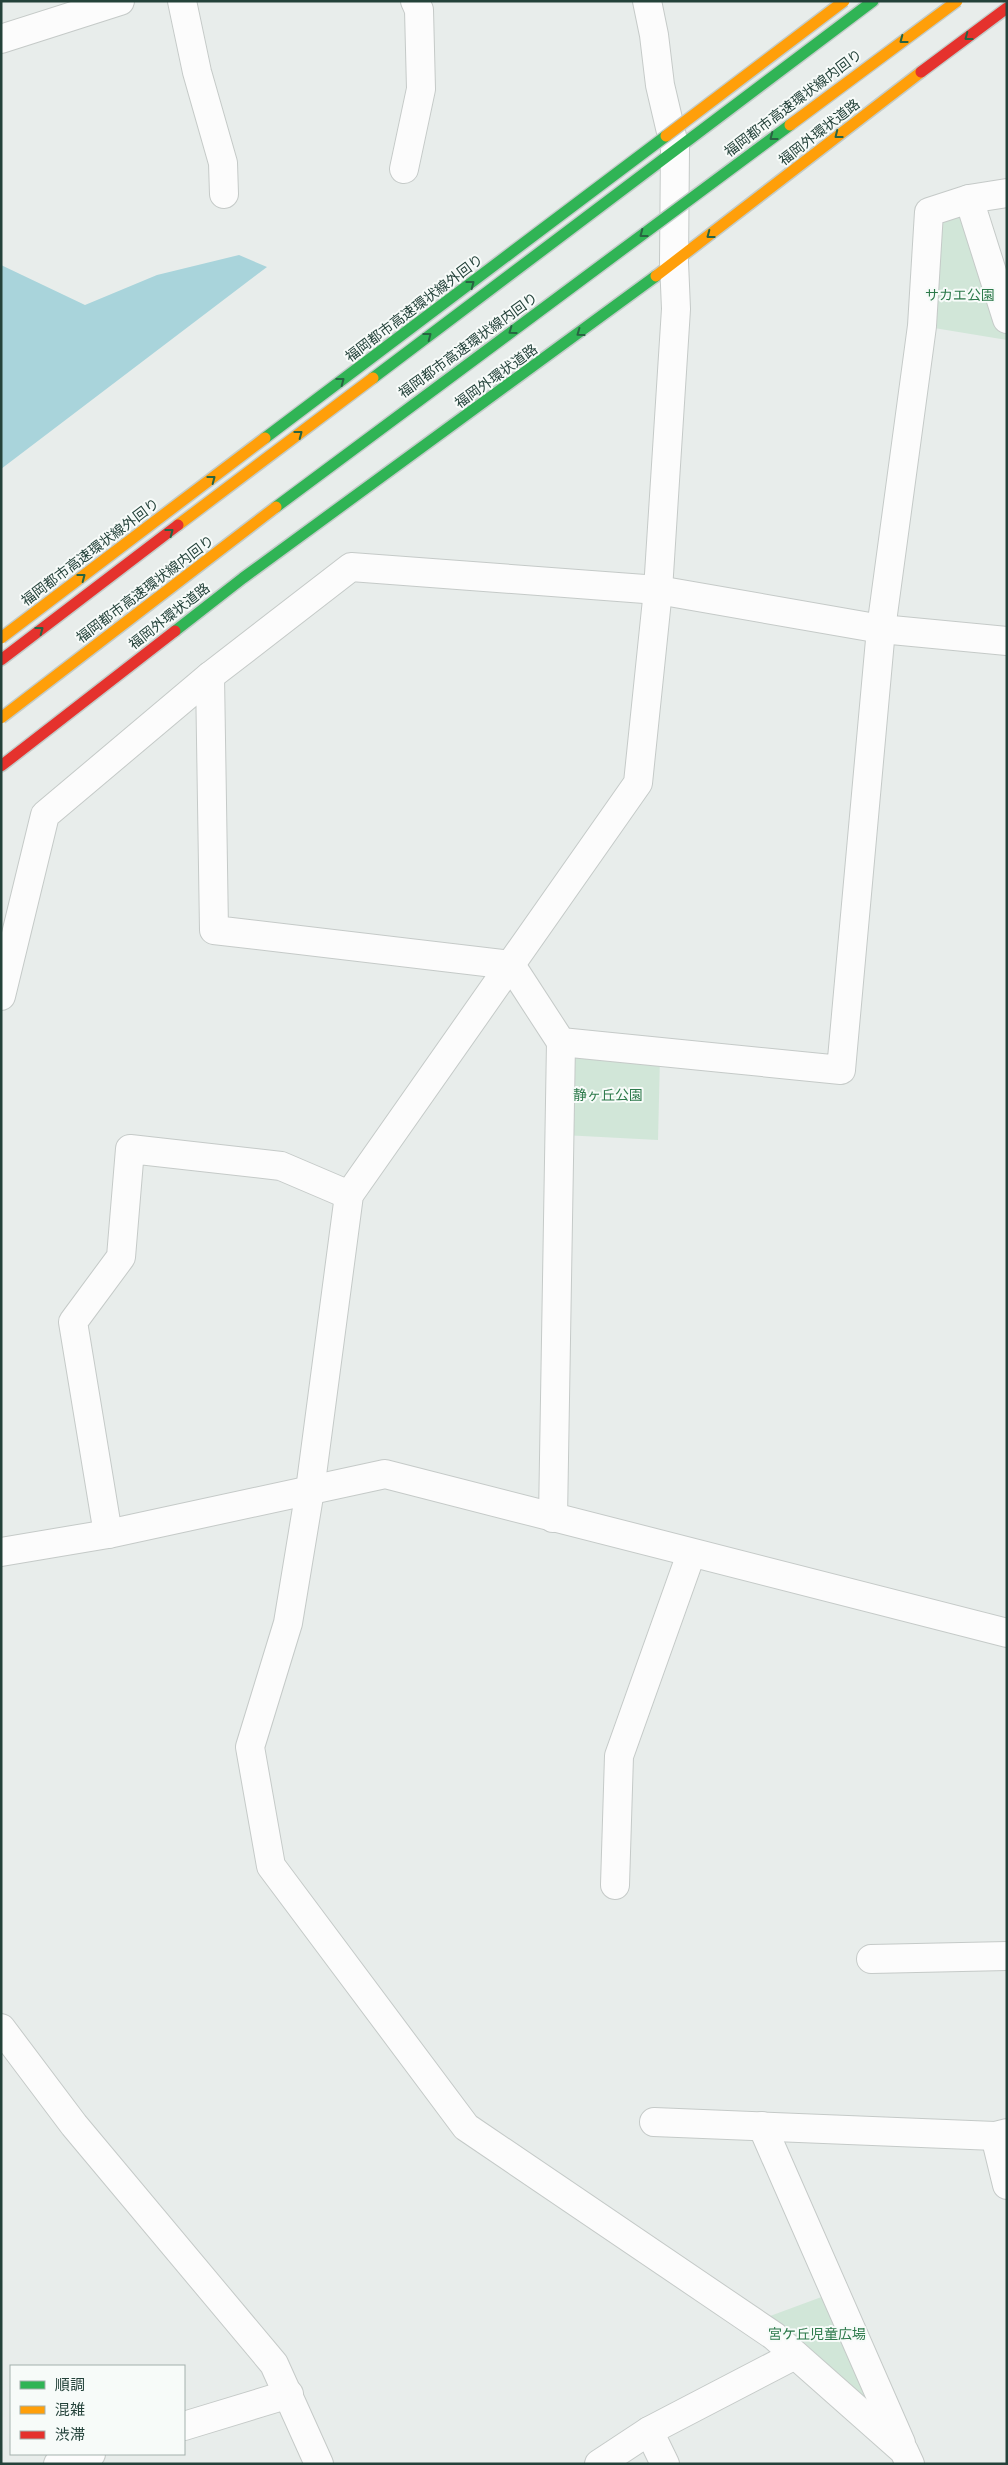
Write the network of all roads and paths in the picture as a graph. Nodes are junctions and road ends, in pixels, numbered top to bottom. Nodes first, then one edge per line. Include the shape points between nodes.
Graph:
1 (182, 1) edge
2 (415, 1) edge
3 (647, 1) edge
4 (844, 1) edge
5 (873, 1) edge
6 (957, 1) edge
7 (102, 4) edge
8 (1007, 8) edge
9 (1, 39) edge
10 (675, 149) junction
11 (404, 169) dead end
12 (1007, 193) edge
13 (224, 194) dead end
14 (969, 199) junction
15 (674, 262) junction
16 (1007, 319) edge
17 (658, 590) junction
18 (881, 629) junction
19 (1, 638) edge
20 (1007, 641) edge
21 (1, 660) edge
22 (210, 676) junction
23 (1, 718) edge
24 (1, 766) edge
25 (511, 965) junction
26 (1, 996) edge
27 (561, 1042) junction
28 (349, 1195) junction
29 (310, 1490) junction
30 (554, 1518) junction
31 (108, 1534) junction
32 (1, 1552) edge
33 (691, 1554) junction
34 (1007, 1633) edge
35 (615, 1885) dead end
36 (1007, 1956) edge
37 (872, 1959) dead end
38 (2, 2029) edge
39 (654, 2122) dead end
40 (762, 2126) junction
41 (1001, 2134) edge
42 (1007, 2186) edge
43 (795, 2355) junction
44 (288, 2394) junction
45 (185, 2426) edge
46 (649, 2432) junction
47 (88, 2455) edge
48 (907, 2457) edge
49 (58, 2464) edge
50 (319, 2464) edge
51 (599, 2464) edge
52 (666, 2464) edge

1 - 13 street via 197,72 223,163
2 - 11 street via 419,10 420,88
3 - 10 street via 660,85
19 -> 4 highway, 福岡都市高速環状線外回り, bridge
5 - 10 highway
6 -> 23 highway, 福岡都市高速環状線内回り, bridge via 348,452
7 - 9 street
8 -> 15 highway, 福岡外環状道路
10 - 15 street
21 -> 10 highway
12 - 14 street
14 - 16 street
14 - 18 street via 929,212 922,326
15 - 17 street via 676,309
15 -> 24 highway, 福岡外環状道路 via 243,578
17 - 18 street
17 - 22 street via 351,567
17 - 25 street via 638,782
18 - 20 street
18 - 27 street via 841,1070
22 - 25 street via 214,930
22 - 26 street via 45,815
25 - 27 street
25 - 28 street
27 - 30 street
28 - 29 street
28 - 31 street via 280,1166 130,1149 120,1257 73,1322
29 - 30 street via 385,1474
29 - 31 street
29 - 43 street via 288,1623 250,1747 271,1866 466,2127 774,2336
30 - 33 street
31 - 32 street
33 - 34 street
33 - 35 street via 619,1756
36 - 37 street
38 - 44 street via 74,2126 274,2364
39 - 40 street
40 - 41 street
40 - 48 street
41 - 42 street
43 - 46 street
43 - 48 street
44 - 45 street
44 - 50 street
46 - 51 street
46 - 52 street
47 - 49 street

